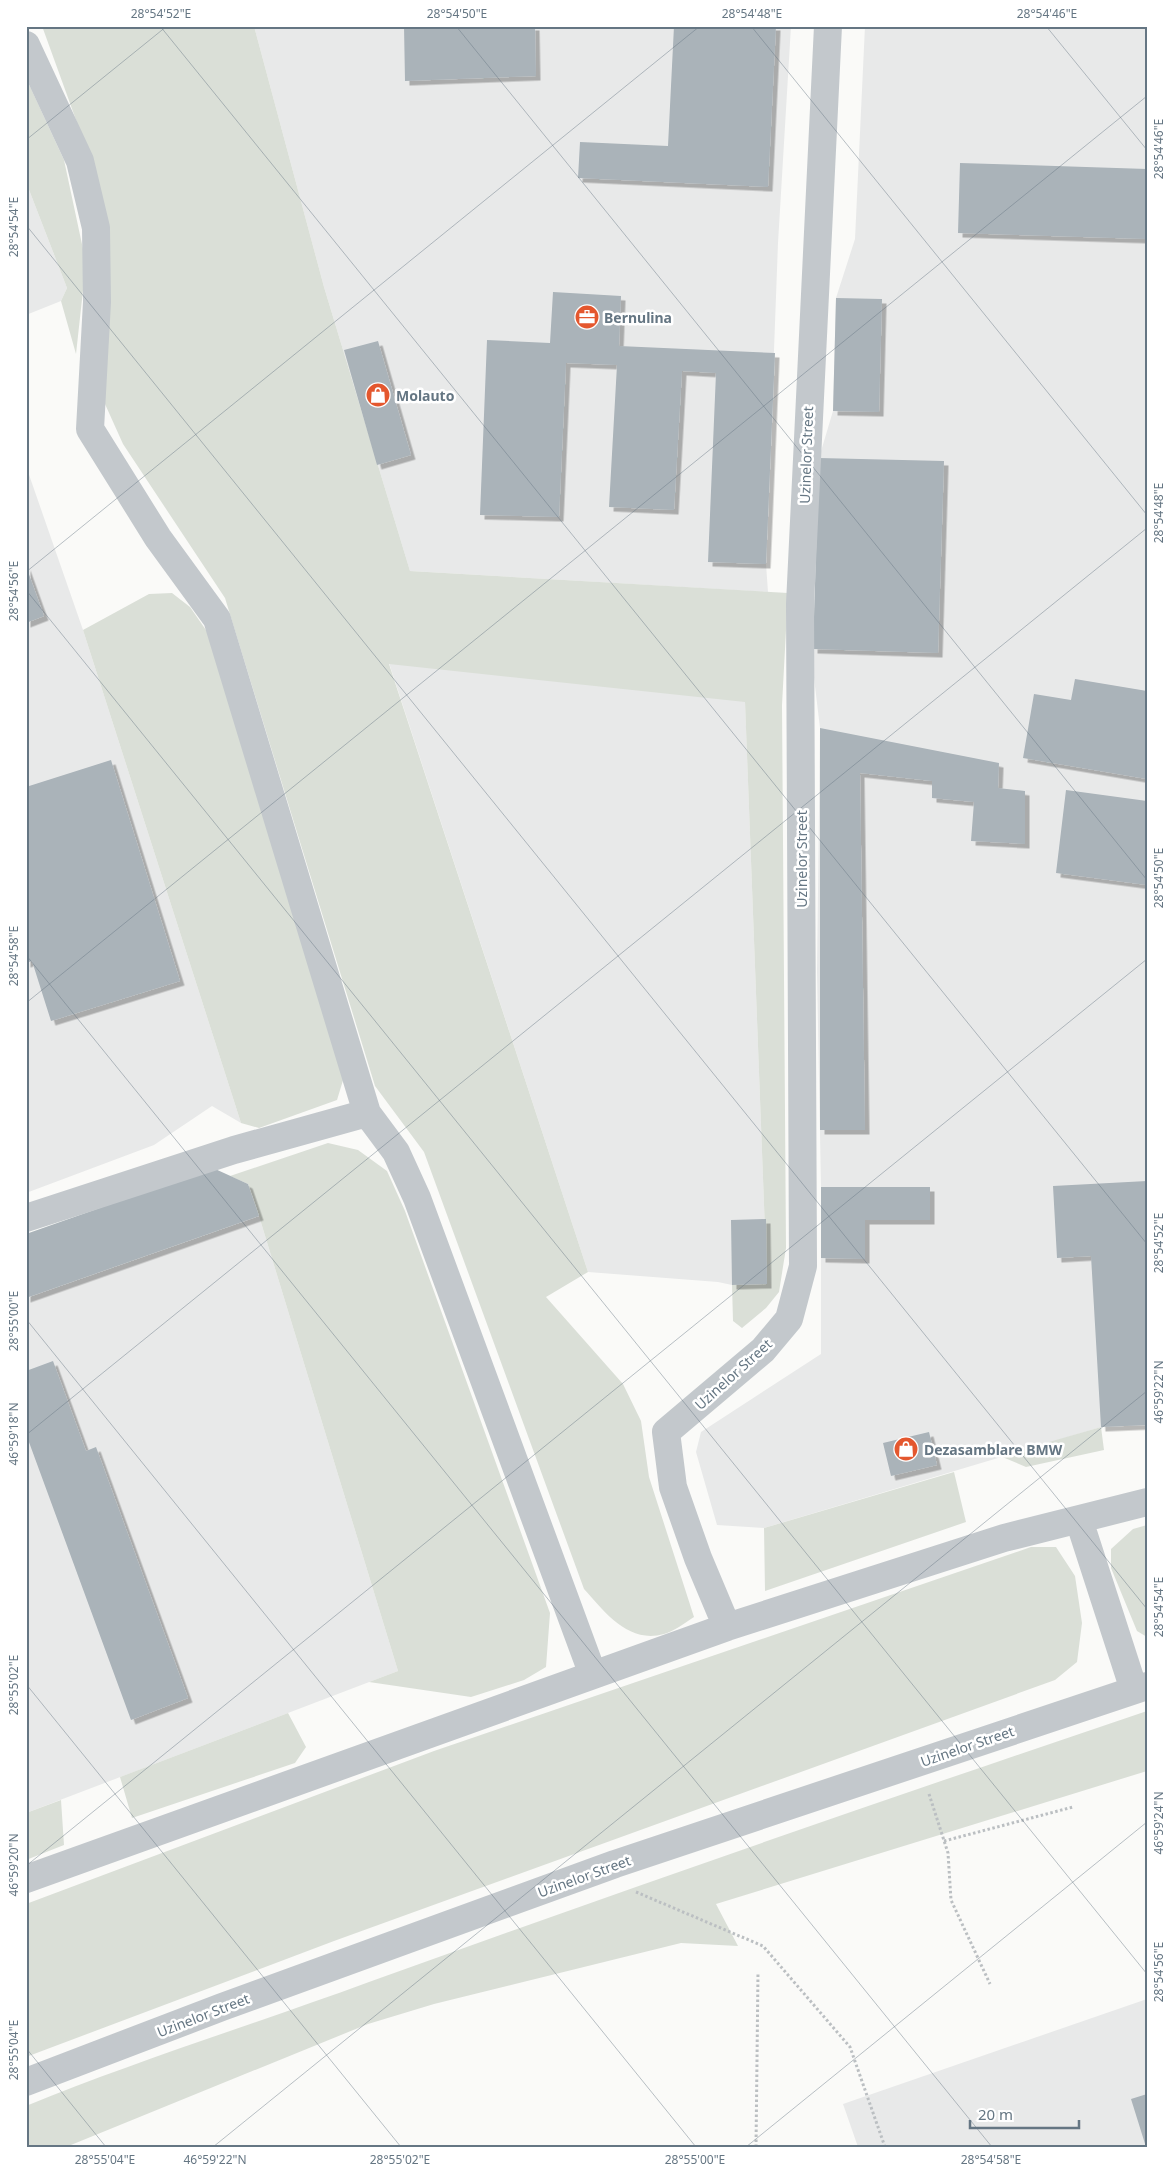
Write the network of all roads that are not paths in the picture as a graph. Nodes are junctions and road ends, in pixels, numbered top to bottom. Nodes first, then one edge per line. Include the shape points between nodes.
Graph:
1 (828, 26) edge
2 (26, 45) edge
3 (367, 1113) junction
4 (26, 1218) edge
5 (1147, 1502) edge
6 (1079, 1520) junction
7 (727, 1627) junction
8 (594, 1675) junction
9 (1140, 1688) edge
10 (26, 1879) edge
11 (26, 2082) edge

1 - 7 street, Uzinelor Street via 800,604 803,1266 789,1318 763,1350 666,1432 673,1487
2 - 3 street via 80,161 96,228 97,302 90,429 158,538 217,619
3 - 4 street via 234,1150
3 - 8 street via 396,1152 417,1198
5 - 6 street
6 - 7 street via 1004,1538
6 - 9 street
7 - 8 street
8 - 10 street
9 - 11 street, Uzinelor Street via 591,1873

